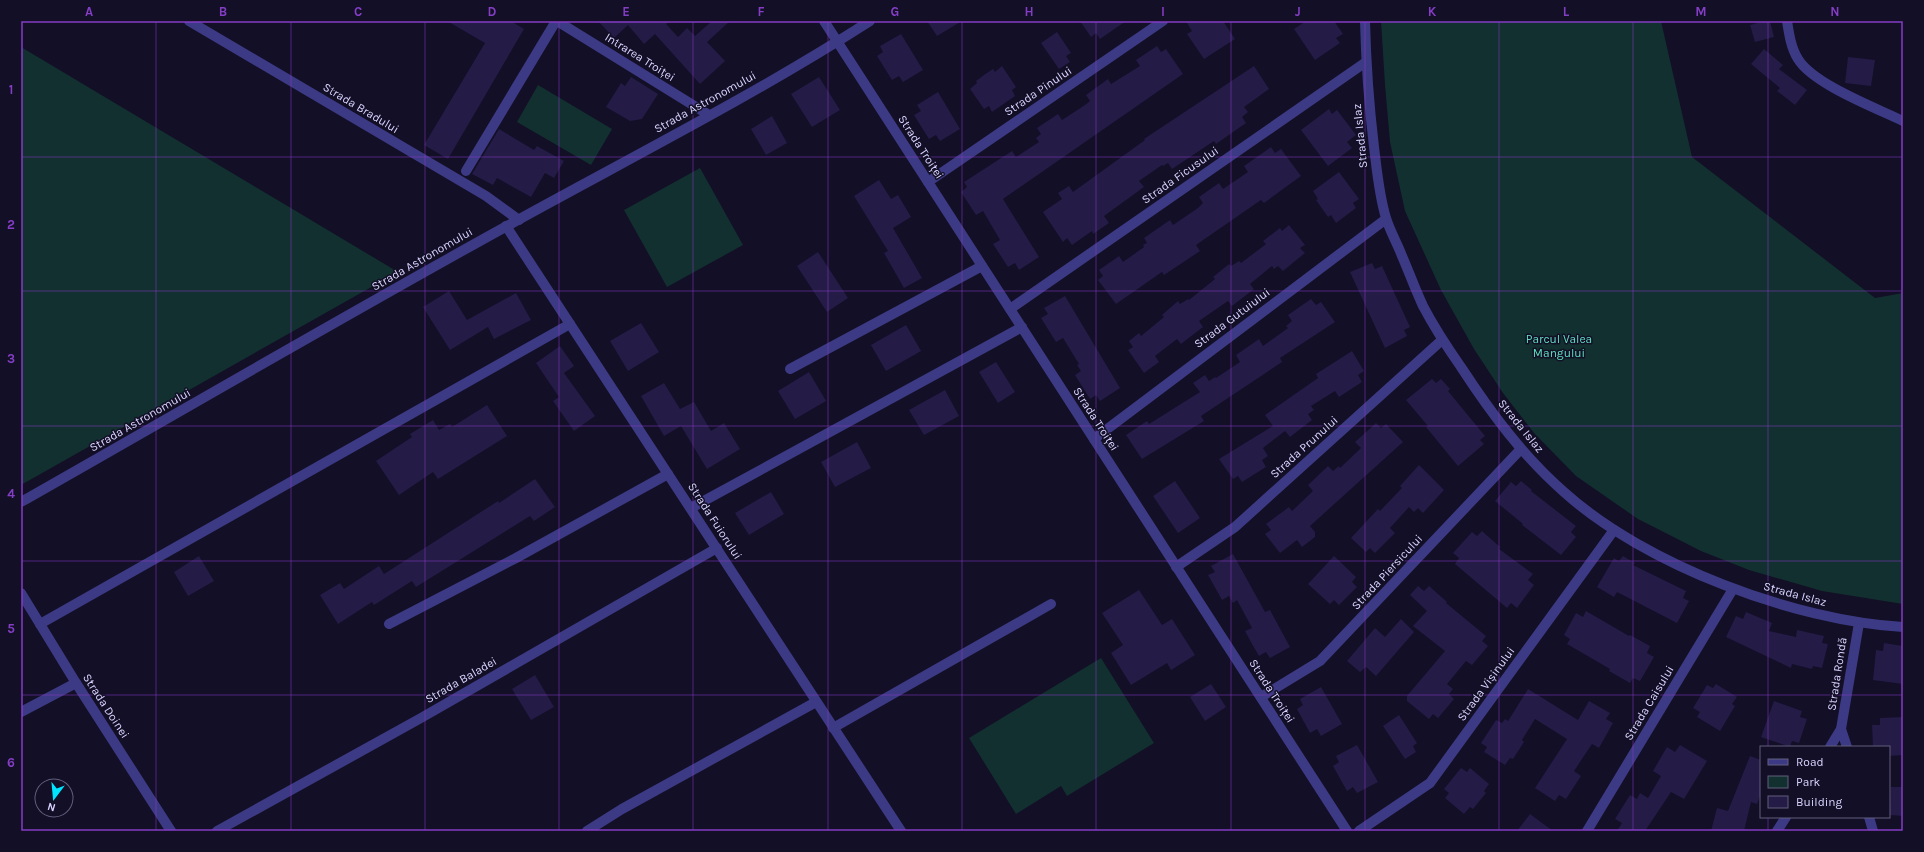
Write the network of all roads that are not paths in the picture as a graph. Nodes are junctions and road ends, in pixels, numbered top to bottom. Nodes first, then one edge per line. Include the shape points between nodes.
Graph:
1 (189, 21) edge
2 (556, 21) edge
3 (824, 21) edge
4 (870, 21) edge
5 (1163, 21) edge
6 (1365, 21) edge
7 (1787, 21) edge
8 (837, 42) junction
9 (1366, 62) junction
10 (709, 115) junction
11 (1903, 121) edge
12 (466, 171) dead end
13 (928, 182) junction
14 (1386, 219) junction
15 (519, 220) junction
16 (506, 226) junction
17 (982, 266) junction
18 (1010, 309) junction
19 (570, 324) junction
20 (1022, 328) junction
21 (1442, 340) junction
22 (790, 369) dead end
23 (1094, 439) junction
24 (1520, 450) junction
25 (668, 474) junction
26 (21, 502) edge
27 (691, 508) junction
28 (1614, 530) junction
29 (717, 548) junction
30 (1176, 567) junction
31 (1733, 589) junction
32 (21, 593) edge
33 (1051, 604) dead end
34 (1859, 622) junction
35 (40, 624) junction
36 (389, 624) dead end
37 (1903, 627) edge
38 (76, 683) junction
39 (1261, 698) junction
40 (816, 702) junction
41 (21, 712) edge
42 (833, 728) junction
43 (1842, 729) junction
44 (1831, 746) edge
45 (1847, 746) edge
46 (1785, 818) edge
47 (1869, 818) edge
48 (171, 831) edge
49 (217, 831) edge
50 (587, 831) edge
51 (901, 831) edge
52 (1347, 831) edge
53 (1359, 831) edge
54 (1587, 831) edge
55 (1777, 831) edge
56 (1873, 831) edge

1 - 15 street, Strada Bradului via 486,196
2 - 10 street, Intrarea Troiței
2 - 12 street
3 - 8 street, Strada Troiței
4 - 8 street, Strada Astronomului
5 - 13 street, Strada Pinului
6 - 9 street, Strada Islaz
7 - 11 street via 1790,42 1798,60 1814,76
8 - 10 street, Strada Astronomului
8 - 13 street, Strada Troiței
9 - 14 street, Strada Islaz via 1377,173
9 - 18 street, Strada Ficusului
10 - 15 street, Strada Astronomului
13 - 17 street, Strada Troiței
14 - 21 street, Strada Islaz via 1423,306
14 - 23 street, Strada Gutuiului
15 - 16 street, Strada Astronomului
16 - 19 street, Strada Fuiorului
16 - 26 street, Strada Astronomului
17 - 18 street, Strada Troiței
17 - 22 street
18 - 20 street, Strada Troiței
19 - 25 street, Strada Fuiorului
19 - 35 street
20 - 23 street, Strada Troiței
20 - 27 street
21 - 24 street, Strada Islaz
21 - 30 street, Strada Prunului via 1235,527
23 - 30 street, Strada Troiței
24 - 28 street, Strada Islaz via 1564,493
24 - 39 street, Strada Piersicului via 1320,661
25 - 27 street, Strada Fuiorului
25 - 36 street via 516,558
27 - 29 street, Strada Fuiorului
28 - 31 street, Strada Islaz via 1671,561
28 - 53 street, Strada Vișinului via 1430,783
29 - 40 street, Strada Fuiorului
29 - 49 street, Strada Baladei via 428,714
30 - 39 street, Strada Troiței
31 - 34 street, Strada Islaz via 1794,608
31 - 54 street, Strada Caisului
32 - 35 street, Strada Doinei
33 - 42 street
34 - 37 street, Strada Islaz
34 - 43 street, Strada Rondă
35 - 38 street, Strada Doinei
38 - 41 street
38 - 48 street, Strada Doinei
39 - 52 street, Strada Troiței
40 - 42 street, Strada Fuiorului
40 - 50 street
42 - 51 street, Strada Fuiorului
43 - 44 street, Strada Rondă
43 - 45 street, Strada Rondă
46 - 55 street
47 - 56 street

